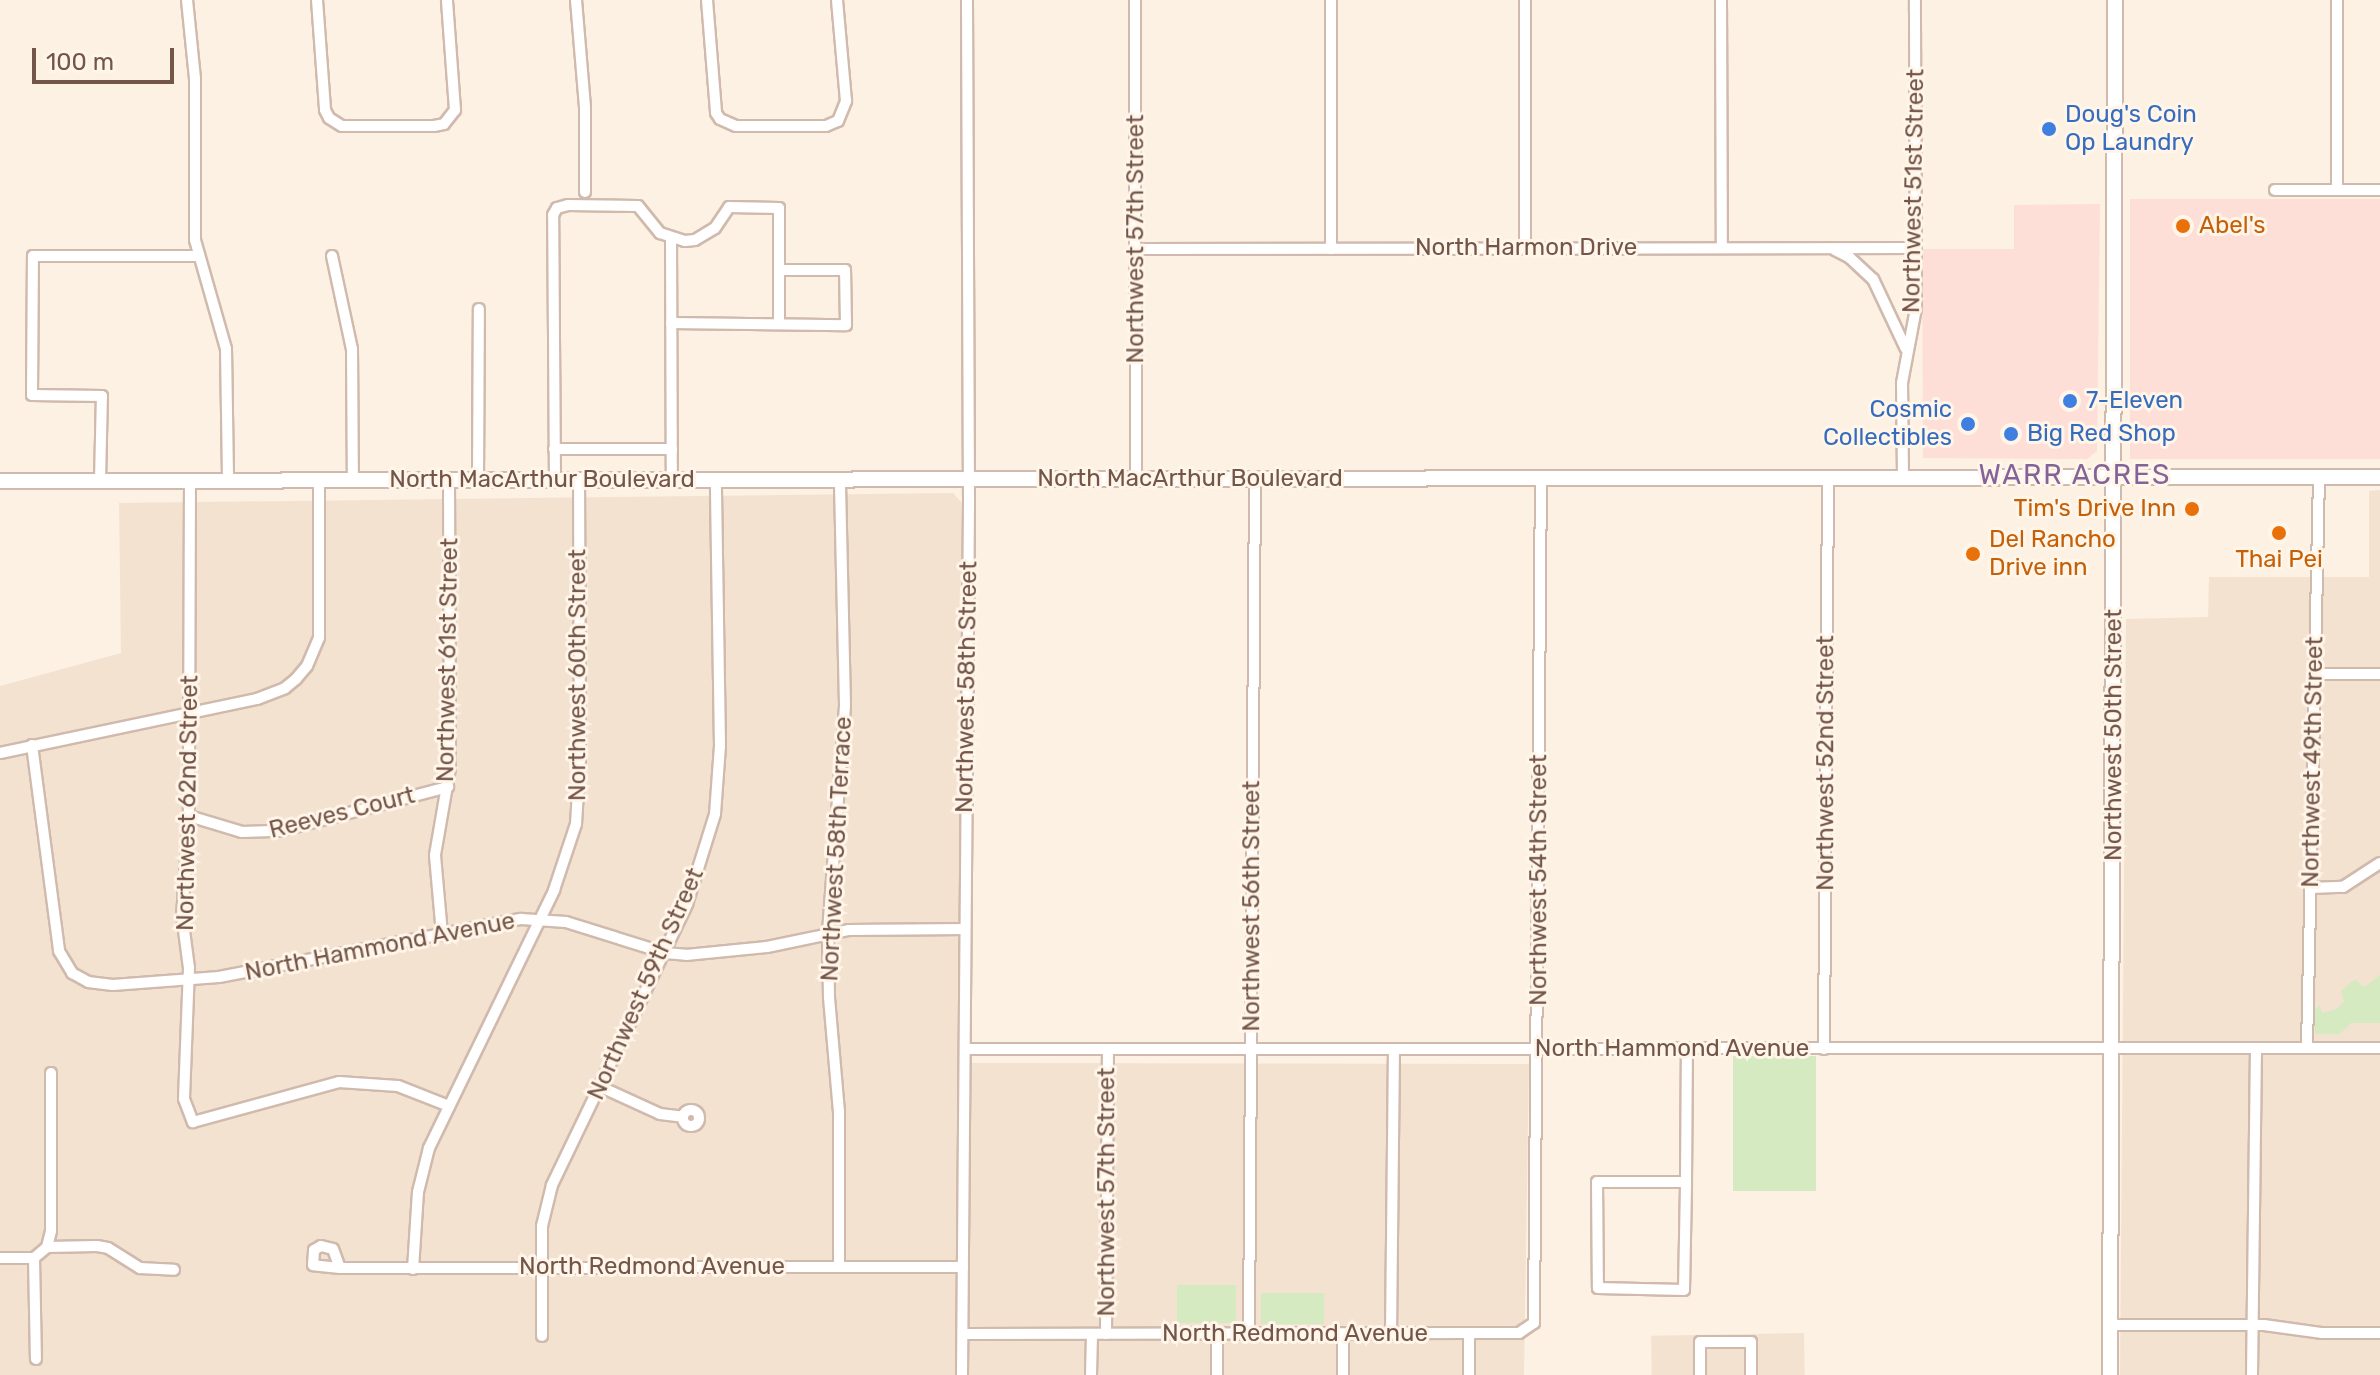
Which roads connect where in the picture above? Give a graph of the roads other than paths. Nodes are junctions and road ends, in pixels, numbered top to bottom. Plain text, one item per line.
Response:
1 (187, 0) edge
2 (317, 0) edge
3 (447, 0) edge
4 (576, 0) edge
5 (707, 0) edge
6 (837, 0) edge
7 (967, 0) edge
8 (1135, 0) edge
9 (1331, 0) edge
10 (1525, 0) edge
11 (1721, 0) edge
12 (1915, 0) edge
13 (2115, 0) edge
14 (2337, 0) edge
15 (2275, 190) dead end
16 (2337, 190) junction
17 (2380, 190) edge
18 (585, 192) dead end
19 (671, 238) junction
20 (1525, 248) junction
21 (1722, 248) junction
22 (1828, 248) junction
23 (1916, 248) junction
24 (1136, 249) junction
25 (1331, 249) junction
26 (197, 256) junction
27 (332, 256) dead end
28 (779, 270) junction
29 (479, 309) dead end
30 (671, 323) junction
31 (779, 324) junction
32 (1906, 349) junction
33 (554, 449) junction
34 (672, 449) junction
35 (2116, 476) junction
36 (1828, 477) junction
37 (1903, 477) junction
38 (2319, 477) junction
39 (2380, 477) edge
40 (1541, 478) junction
41 (840, 479) junction
42 (1136, 479) junction
43 (1255, 479) junction
44 (228, 480) junction
45 (319, 480) junction
46 (353, 480) junction
47 (449, 480) junction
48 (478, 480) junction
49 (555, 480) junction
50 (579, 480) junction
51 (672, 480) junction
52 (716, 480) junction
53 (968, 480) junction
54 (0, 481) edge
55 (100, 481) junction
56 (190, 481) junction
57 (2315, 674) junction
58 (2380, 674) edge
59 (190, 714) junction
60 (32, 745) junction
61 (0, 753) edge
62 (448, 787) junction
63 (189, 816) junction
64 (2380, 863) edge
65 (2310, 888) junction
66 (541, 919) junction
67 (965, 929) junction
68 (828, 932) junction
69 (442, 934) junction
70 (665, 953) junction
71 (186, 980) junction
72 (2112, 1048) junction
73 (2256, 1048) junction
74 (2307, 1048) junction
75 (2380, 1048) edge
76 (965, 1049) junction
77 (1108, 1049) junction
78 (1251, 1049) junction
79 (1394, 1049) junction
80 (1538, 1049) junction
81 (1687, 1049) junction
82 (1824, 1049) junction
83 (51, 1073) dead end
84 (601, 1087) junction
85 (449, 1106) junction
86 (683, 1117) dead end
87 (1686, 1182) junction
88 (47, 1247) junction
89 (0, 1258) edge
90 (34, 1258) junction
91 (839, 1266) junction
92 (963, 1267) junction
93 (340, 1268) dead end
94 (541, 1268) junction
95 (413, 1269) junction
96 (174, 1270) dead end
97 (2111, 1325) junction
98 (2252, 1325) junction
99 (1530, 1328) joint
100 (2380, 1333) edge
101 (963, 1334) junction
102 (1092, 1334) junction
103 (1106, 1334) junction
104 (1217, 1334) junction
105 (1249, 1334) junction
106 (1343, 1334) junction
107 (1391, 1334) junction
108 (1469, 1334) junction
109 (542, 1336) dead end
110 (36, 1359) dead end
111 (962, 1375) edge
112 (1091, 1375) edge
113 (1217, 1375) edge
114 (1343, 1375) edge
115 (1469, 1375) edge
116 (1700, 1375) edge
117 (1751, 1375) edge
118 (2110, 1375) edge
119 (2252, 1375) edge

1 - 26 street
2 - 3 street
4 - 18 street
5 - 6 street
7 - 53 street, Northwest 58th Street
8 - 24 street, Northwest 57th Street
9 - 25 street
10 - 20 street
11 - 21 street
12 - 23 street, Northwest 51st Street
13 - 35 main road, Northwest 50th Street
14 - 16 street
15 - 16 street
16 - 17 street
19 - 28 street
19 - 30 street
19 - 33 street
20 - 21 street, North Harmon Drive
20 - 25 street, North Harmon Drive
21 - 22 street, North Harmon Drive
22 - 23 street, North Harmon Drive
22 - 32 street
23 - 32 street, Northwest 51st Street
24 - 25 street, North Harmon Drive
24 - 42 street, Northwest 57th Street
26 - 44 street
26 - 55 street
27 - 46 street
28 - 31 street
28 - 31 street
29 - 48 street
30 - 31 street
30 - 34 street
32 - 37 street, Northwest 51st Street
33 - 34 street
33 - 49 street
34 - 51 street
35 - 37 main road, North MacArthur Boulevard
35 - 38 main road, North MacArthur Boulevard
35 - 72 main road, Northwest 50th Street
36 - 37 main road, North MacArthur Boulevard
36 - 40 main road, North MacArthur Boulevard
36 - 82 street, Northwest 52nd Street
38 - 39 main road, North MacArthur Boulevard
38 - 57 street, Northwest 49th Street
40 - 43 main road, North MacArthur Boulevard
40 - 80 street, Northwest 54th Street
41 - 52 main road, North MacArthur Boulevard
41 - 53 main road, North MacArthur Boulevard
41 - 68 street, Northwest 58th Terrace
42 - 43 main road, North MacArthur Boulevard
42 - 53 main road, North MacArthur Boulevard
43 - 78 street, Northwest 56th Street
44 - 45 main road, North MacArthur Boulevard
44 - 56 main road, North MacArthur Boulevard
45 - 46 main road, North MacArthur Boulevard
45 - 59 street
46 - 47 main road, North MacArthur Boulevard
47 - 48 main road, North MacArthur Boulevard
47 - 62 street, Northwest 61st Street
48 - 49 main road, North MacArthur Boulevard
49 - 50 main road, North MacArthur Boulevard
50 - 51 main road, North MacArthur Boulevard
50 - 66 street, Northwest 60th Street
51 - 52 main road, North MacArthur Boulevard
52 - 70 street, Northwest 59th Street
53 - 67 street, Northwest 58th Street
54 - 55 main road, North MacArthur Boulevard
55 - 56 main road, North MacArthur Boulevard
56 - 59 street, Northwest 62nd Street
57 - 58 street
57 - 65 street, Northwest 49th Street
59 - 60 street
59 - 63 street, Northwest 62nd Street
60 - 61 street
60 - 71 street, North Hammond Avenue
62 - 63 street, Reeves Court
62 - 69 street, Northwest 61st Street
63 - 71 street, Northwest 62nd Street
64 - 65 street
65 - 74 street, Northwest 49th Street
66 - 69 street, North Hammond Avenue
66 - 70 street, North Hammond Avenue
66 - 85 street, Northwest 60th Street
67 - 68 street, North Hammond Avenue
67 - 76 street, Northwest 58th Street
68 - 70 street, North Hammond Avenue
68 - 91 street, Northwest 58th Terrace
69 - 71 street, North Hammond Avenue
70 - 84 street, Northwest 59th Street
71 - 85 street, Northwest 62nd Street
72 - 73 street, North Hammond Avenue
72 - 82 street, North Hammond Avenue
72 - 97 main road, Northwest 50th Street
73 - 74 street, North Hammond Avenue
73 - 98 street
74 - 75 street, North Hammond Avenue
76 - 77 street, North Hammond Avenue
76 - 92 street, Northwest 58th Street
77 - 78 street, North Hammond Avenue
77 - 103 street, Northwest 57th Street
78 - 79 street, North Hammond Avenue
78 - 105 street, Northwest 56th Street
79 - 80 street, North Hammond Avenue
79 - 107 street
80 - 81 street, North Hammond Avenue
80 - 99 street, Northwest 54th Street
81 - 82 street, North Hammond Avenue
81 - 87 street
83 - 88 street
84 - 86 street
84 - 94 street, Northwest 59th Street
85 - 95 street, Northwest 60th Street
87 - 87 street
88 - 90 street
88 - 96 street
89 - 90 street
90 - 110 street
91 - 92 street, North Redmond Avenue
91 - 94 street, North Redmond Avenue
92 - 101 street, Northwest 58th Street
93 - 95 street, North Redmond Avenue
94 - 95 street, North Redmond Avenue
94 - 109 street, Northwest 59th Street
97 - 98 street
97 - 118 main road, Northwest 50th Street
98 - 100 street
98 - 119 street
99 - 108 street, North Redmond Avenue
101 - 102 street, North Redmond Avenue
101 - 111 street, Northwest 58th Street
102 - 103 street, North Redmond Avenue
102 - 112 street, Northwest 57th Street
103 - 104 street, North Redmond Avenue
104 - 105 street, North Redmond Avenue
104 - 113 street
105 - 106 street, North Redmond Avenue
106 - 107 street, North Redmond Avenue
106 - 114 street
107 - 108 street, North Redmond Avenue
108 - 115 street
116 - 117 street

